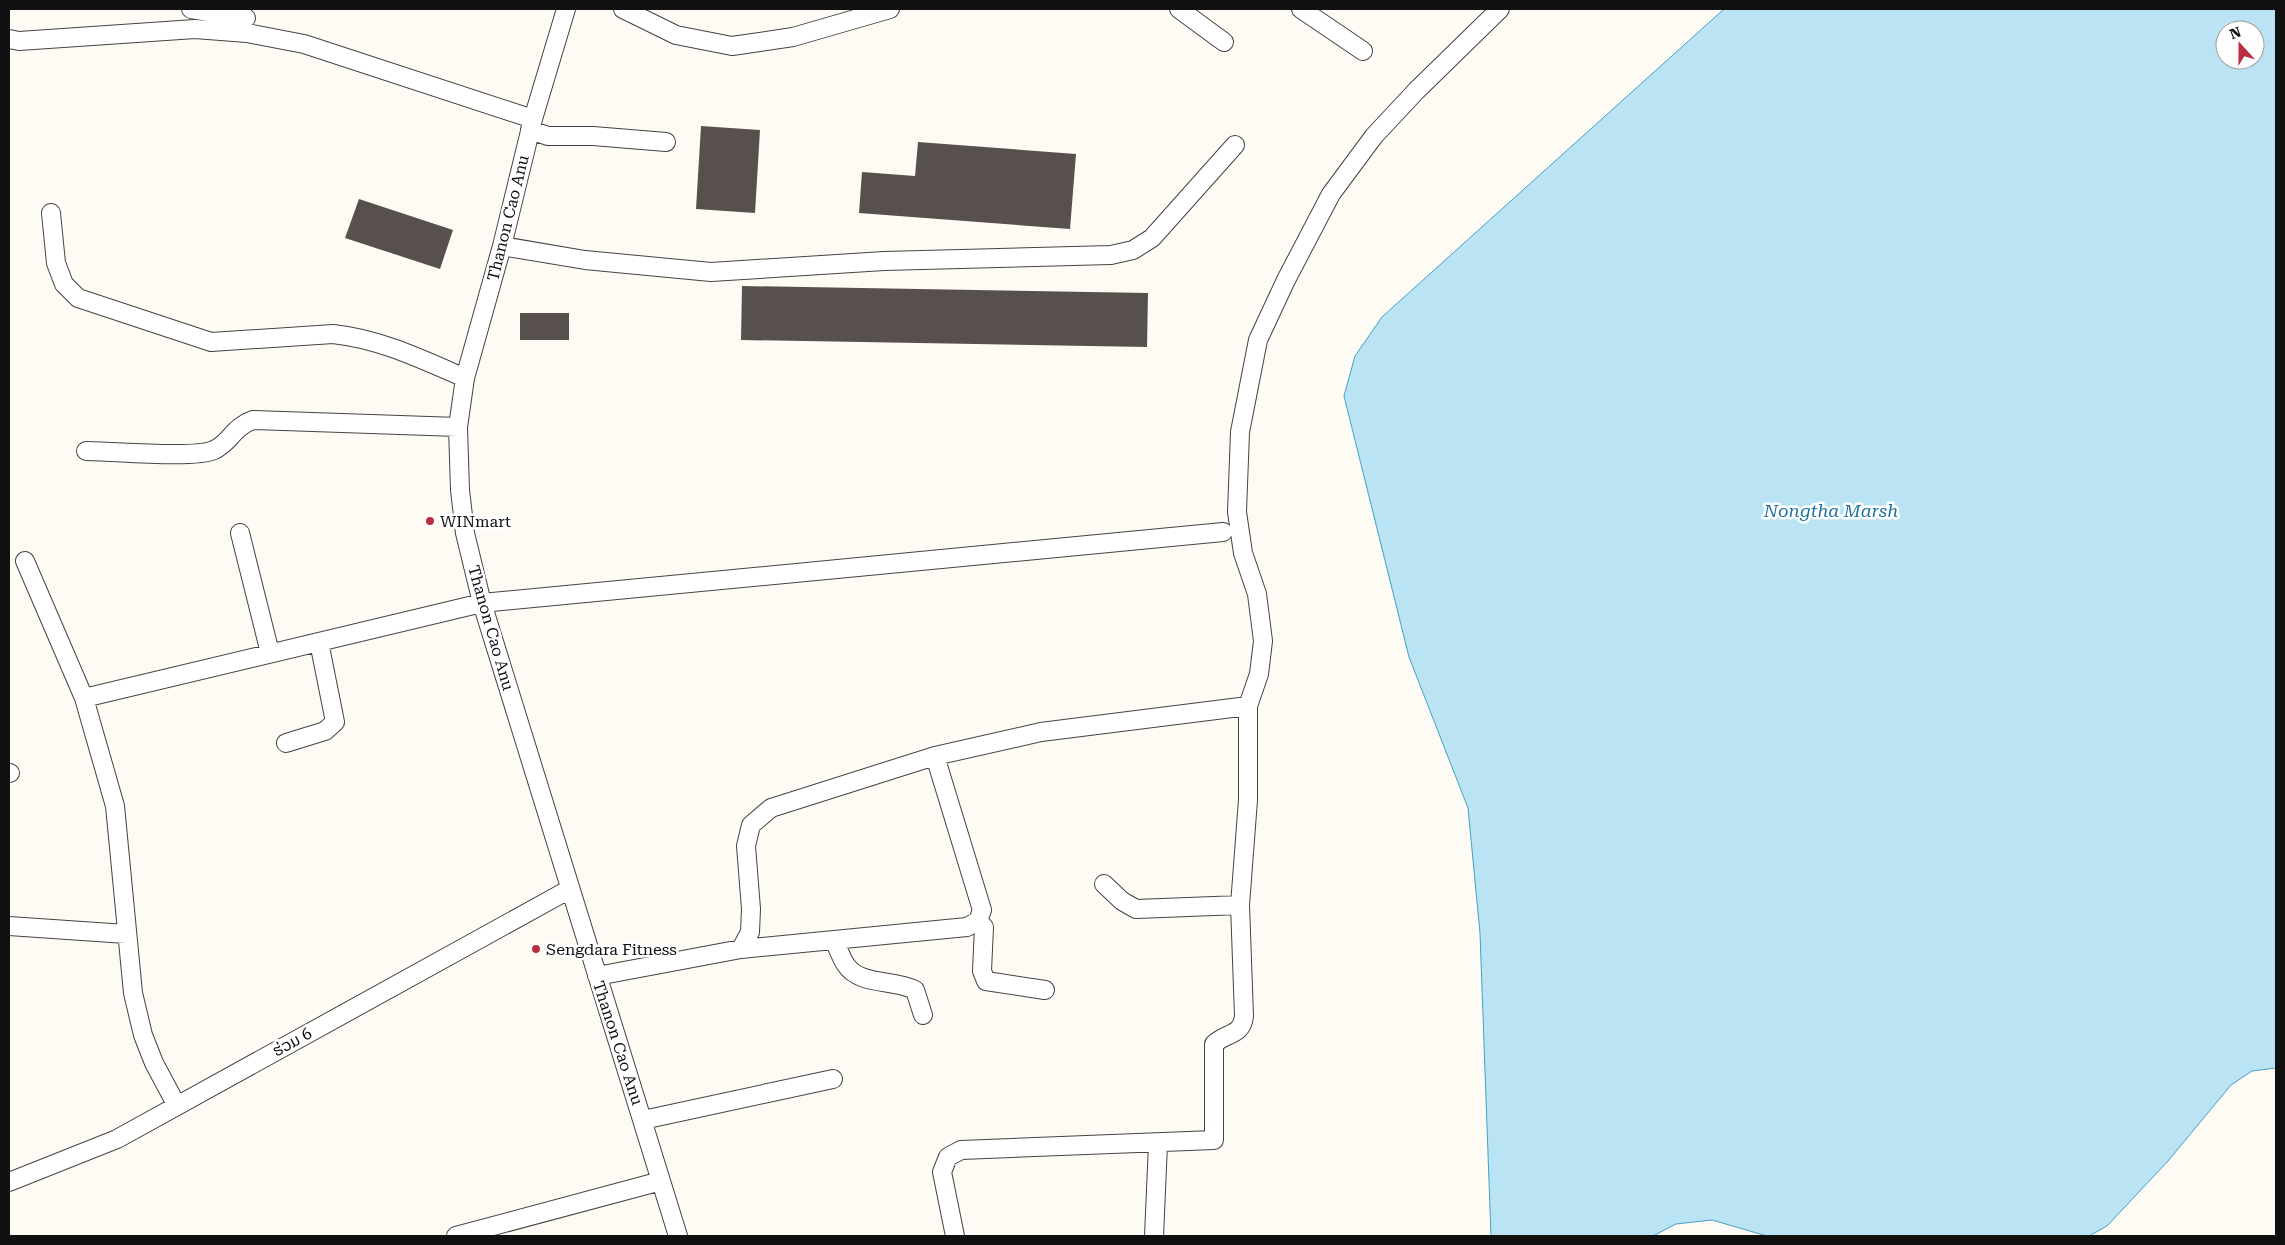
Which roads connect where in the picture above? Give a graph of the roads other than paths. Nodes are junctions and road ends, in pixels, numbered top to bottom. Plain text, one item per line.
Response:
1 (191, 9) edge
2 (566, 9) edge
3 (623, 9) edge
4 (890, 9) edge
5 (1179, 9) edge
6 (1301, 9) edge
7 (1500, 9) edge
8 (246, 20) edge
9 (9, 38) edge
10 (1224, 42) dead end
11 (1362, 51) dead end
12 (531, 124) junction
13 (666, 142) dead end
14 (1235, 145) dead end
15 (51, 213) dead end
16 (502, 246) junction
17 (465, 378) junction
18 (458, 427) junction
19 (86, 451) dead end
20 (1223, 532) dead end
21 (240, 533) dead end
22 (25, 561) dead end
23 (482, 603) junction
24 (319, 642) junction
25 (270, 653) junction
26 (84, 698) junction
27 (1248, 706) junction
28 (286, 743) dead end
29 (935, 756) junction
30 (1104, 884) dead end
31 (570, 889) junction
32 (1240, 905) junction
33 (978, 921) junction
34 (9, 926) edge
35 (126, 934) junction
36 (834, 940) junction
37 (741, 949) junction
38 (597, 976) junction
39 (1045, 990) dead end
40 (924, 1015) dead end
41 (833, 1079) dead end
42 (177, 1106) junction
43 (643, 1120) junction
44 (1158, 1144) junction
45 (661, 1181) junction
46 (9, 1182) edge
47 (456, 1236) edge
48 (678, 1236) edge
49 (955, 1236) edge
50 (1154, 1236) edge

1 - 8 street
2 - 12 street, Thanon Cao Anu
3 - 4 street
5 - 10 street
6 - 11 street
7 - 27 street
8 - 9 street
8 - 12 street
12 - 13 street
12 - 16 street, Thanon Cao Anu
14 - 16 street
15 - 17 street
16 - 17 street, Thanon Cao Anu
17 - 18 street, Thanon Cao Anu
18 - 19 street
18 - 23 street, Thanon Cao Anu
20 - 23 street
21 - 25 street
22 - 26 street
23 - 24 street
23 - 31 street, Thanon Cao Anu
24 - 25 street
24 - 28 street
25 - 26 street
26 - 35 street
27 - 29 street
27 - 32 street
29 - 33 street
29 - 37 street
30 - 32 street
31 - 38 street, Thanon Cao Anu
31 - 42 street, ຮ່ວມ 6
32 - 44 street
33 - 36 street
33 - 39 street
34 - 35 street
35 - 42 street
36 - 37 street
36 - 40 street
37 - 38 street
38 - 43 street, Thanon Cao Anu
41 - 43 street
42 - 46 street, ຮ່ວມ 6
43 - 45 street, Thanon Cao Anu
44 - 49 street
44 - 50 street
45 - 47 street
45 - 48 street, Thanon Cao Anu

